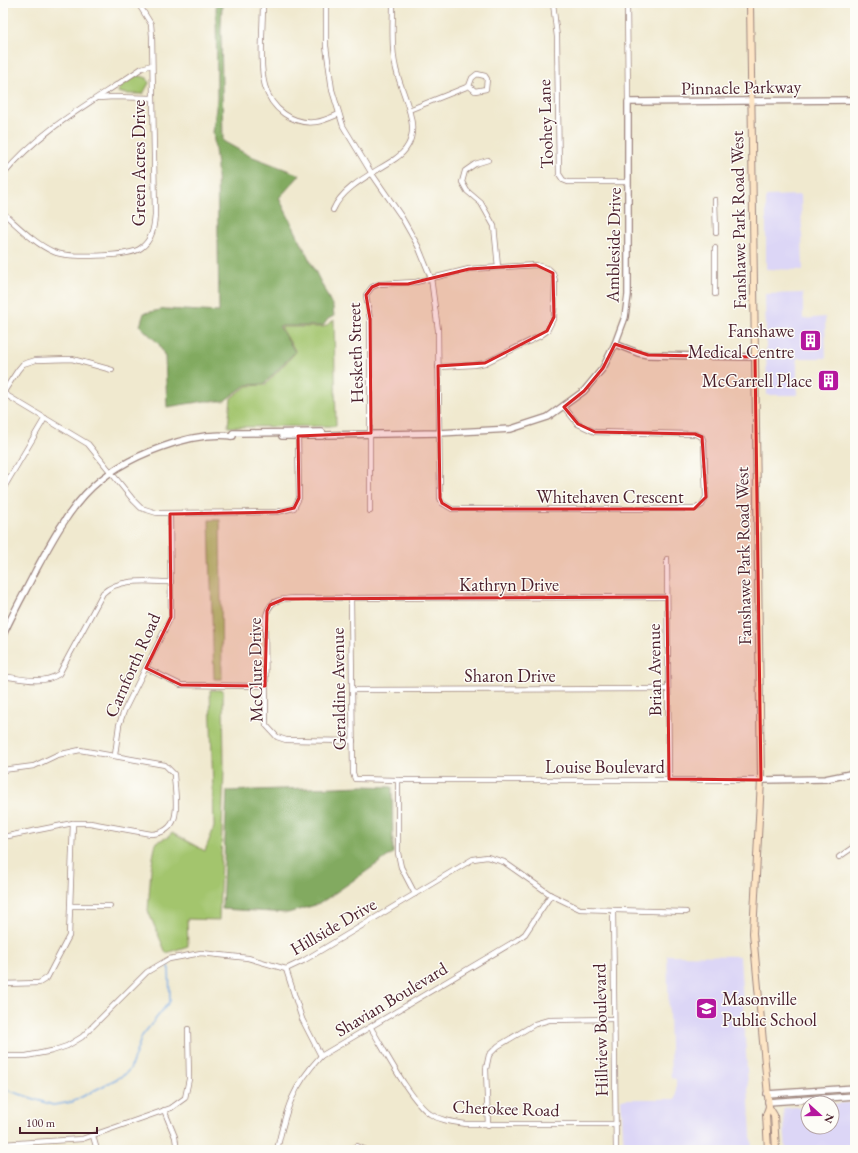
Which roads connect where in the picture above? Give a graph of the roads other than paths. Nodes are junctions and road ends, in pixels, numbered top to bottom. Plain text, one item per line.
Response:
1 (138, 3) edge
2 (263, 3) edge
3 (326, 3) edge
4 (393, 3) edge
5 (474, 3) edge
6 (553, 3) edge
7 (626, 3) edge
8 (750, 3) edge
9 (466, 5) dead end
10 (152, 65) junction
11 (469, 86) dead end
12 (98, 98) junction
13 (152, 98) junction
14 (855, 100) edge
15 (752, 101) junction
16 (628, 102) junction
17 (409, 110) junction
18 (339, 114) junction
19 (488, 160) dead end
20 (372, 174) junction
21 (3, 175) edge
22 (627, 182) junction
23 (715, 200) dead end
24 (333, 210) dead end
25 (3, 213) edge
26 (716, 233) dead end
27 (715, 248) dead end
28 (498, 267) junction
29 (431, 278) junction
30 (714, 294) dead end
31 (615, 344) junction
32 (755, 357) junction
33 (438, 367) junction
34 (112, 370) dead end
35 (3, 393) edge
36 (564, 406) junction
37 (44, 418) junction
38 (298, 434) junction
39 (370, 434) junction
40 (439, 434) junction
41 (110, 473) junction
42 (3, 489) edge
43 (370, 511) dead end
44 (170, 514) junction
45 (667, 559) dead end
46 (171, 582) junction
47 (667, 597) junction
48 (351, 599) junction
49 (3, 635) edge
50 (146, 668) junction
51 (3, 676) edge
52 (265, 686) junction
53 (668, 689) junction
54 (352, 690) junction
55 (353, 741) junction
56 (115, 755) junction
57 (3, 770) edge
58 (855, 773) edge
59 (355, 779) joint
60 (398, 780) junction
61 (669, 780) junction
62 (761, 780) junction
63 (73, 823) junction
64 (3, 837) edge
65 (855, 846) edge
66 (839, 856) dead end
67 (415, 894) junction
68 (551, 895) junction
69 (70, 906) junction
70 (110, 906) dead end
71 (613, 910) junction
72 (686, 912) dead end
73 (286, 969) junction
74 (3, 984) edge
75 (614, 1019) junction
76 (371, 1028) junction
77 (188, 1029) dead end
78 (3, 1056) edge
79 (322, 1056) junction
80 (855, 1088) edge
81 (767, 1094) junction
82 (855, 1096) edge
83 (768, 1105) junction
84 (164, 1110) junction
85 (615, 1124) junction
86 (488, 1125) junction
87 (93, 1136) junction
88 (3, 1144) edge
89 (97, 1150) edge
90 (177, 1150) edge
91 (277, 1150) edge
92 (350, 1150) edge
93 (366, 1150) edge
94 (616, 1150) edge
95 (768, 1150) edge
96 (776, 1150) edge

1 - 10 street, Green Acres Drive
2 - 18 street
3 - 18 street
4 - 17 street
5 - 9 street
6 - 22 street, Toohey Lane
7 - 16 street, Ambleside Drive
8 - 15 main road, Fanshawe Park Road West
10 - 12 street
10 - 13 street, Green Acres Drive
11 - 17 street
12 - 13 street
12 - 21 street
13 - 25 street, Green Acres Drive
14 - 15 street, Pinnacle Parkway
15 - 16 street, Pinnacle Parkway
15 - 32 main road, Fanshawe Park Road West
16 - 22 street, Ambleside Drive
17 - 20 street
18 - 20 street
19 - 28 street
20 - 24 street
20 - 29 street
22 - 31 street, Ambleside Drive
23 - 26 street
27 - 30 street
28 - 29 street
28 - 33 street
29 - 33 street
29 - 39 street, Hesketh Street
31 - 32 street
31 - 36 street, Ambleside Drive
32 - 62 main road, Fanshawe Park Road West
33 - 40 street
34 - 35 street
35 - 37 street
36 - 40 street, Ambleside Drive
36 - 40 street, Whitehaven Crescent
37 - 41 street
37 - 42 street
38 - 39 street, Ambleside Drive
38 - 41 street, Ambleside Drive
38 - 44 street
39 - 40 street, Ambleside Drive
39 - 43 street
41 - 44 street
41 - 49 street, Ambleside Drive
44 - 46 street, Carnforth Road
45 - 47 street, Brian Avenue
46 - 50 street, Carnforth Road
46 - 51 street
47 - 48 street, Kathryn Drive
47 - 53 street, Brian Avenue
48 - 52 street, McClure Drive
48 - 54 street, Geraldine Avenue
50 - 52 street
50 - 56 street, Carnforth Road
52 - 55 street, McClure Drive
53 - 54 street, Sharon Drive
53 - 61 street, Brian Avenue
54 - 55 street, Geraldine Avenue
55 - 59 street, Geraldine Avenue
56 - 57 street
56 - 63 street
58 - 62 street, Louise Boulevard
59 - 60 street, Louise Boulevard
60 - 61 street, Louise Boulevard
60 - 67 street
61 - 62 street, Louise Boulevard
62 - 81 main road, Fanshawe Park Road West
63 - 64 street
63 - 69 street
65 - 66 street
67 - 68 street, Hillside Drive
67 - 73 street, Hillside Drive
68 - 71 street, Hillside Drive
68 - 76 street, Shavian Boulevard
69 - 70 street
69 - 74 street
71 - 72 street, Hillside Drive
71 - 75 street, Hillview Boulevard
73 - 78 street, Hillside Drive
73 - 79 street
75 - 85 street, Hillview Boulevard
75 - 86 street
76 - 79 street, Shavian Boulevard
76 - 86 street, Cherokee Road
77 - 84 street
79 - 91 street, Shavian Boulevard
80 - 81 street
81 - 83 main road, Fanshawe Park Road West
82 - 83 street
83 - 95 main road, Fanshawe Park Road West
83 - 96 main road, Fanshawe Park Road West
84 - 87 street
84 - 90 street
85 - 86 street, Cherokee Road
85 - 94 street, Hillview Boulevard
87 - 88 street
87 - 89 street
92 - 93 street

